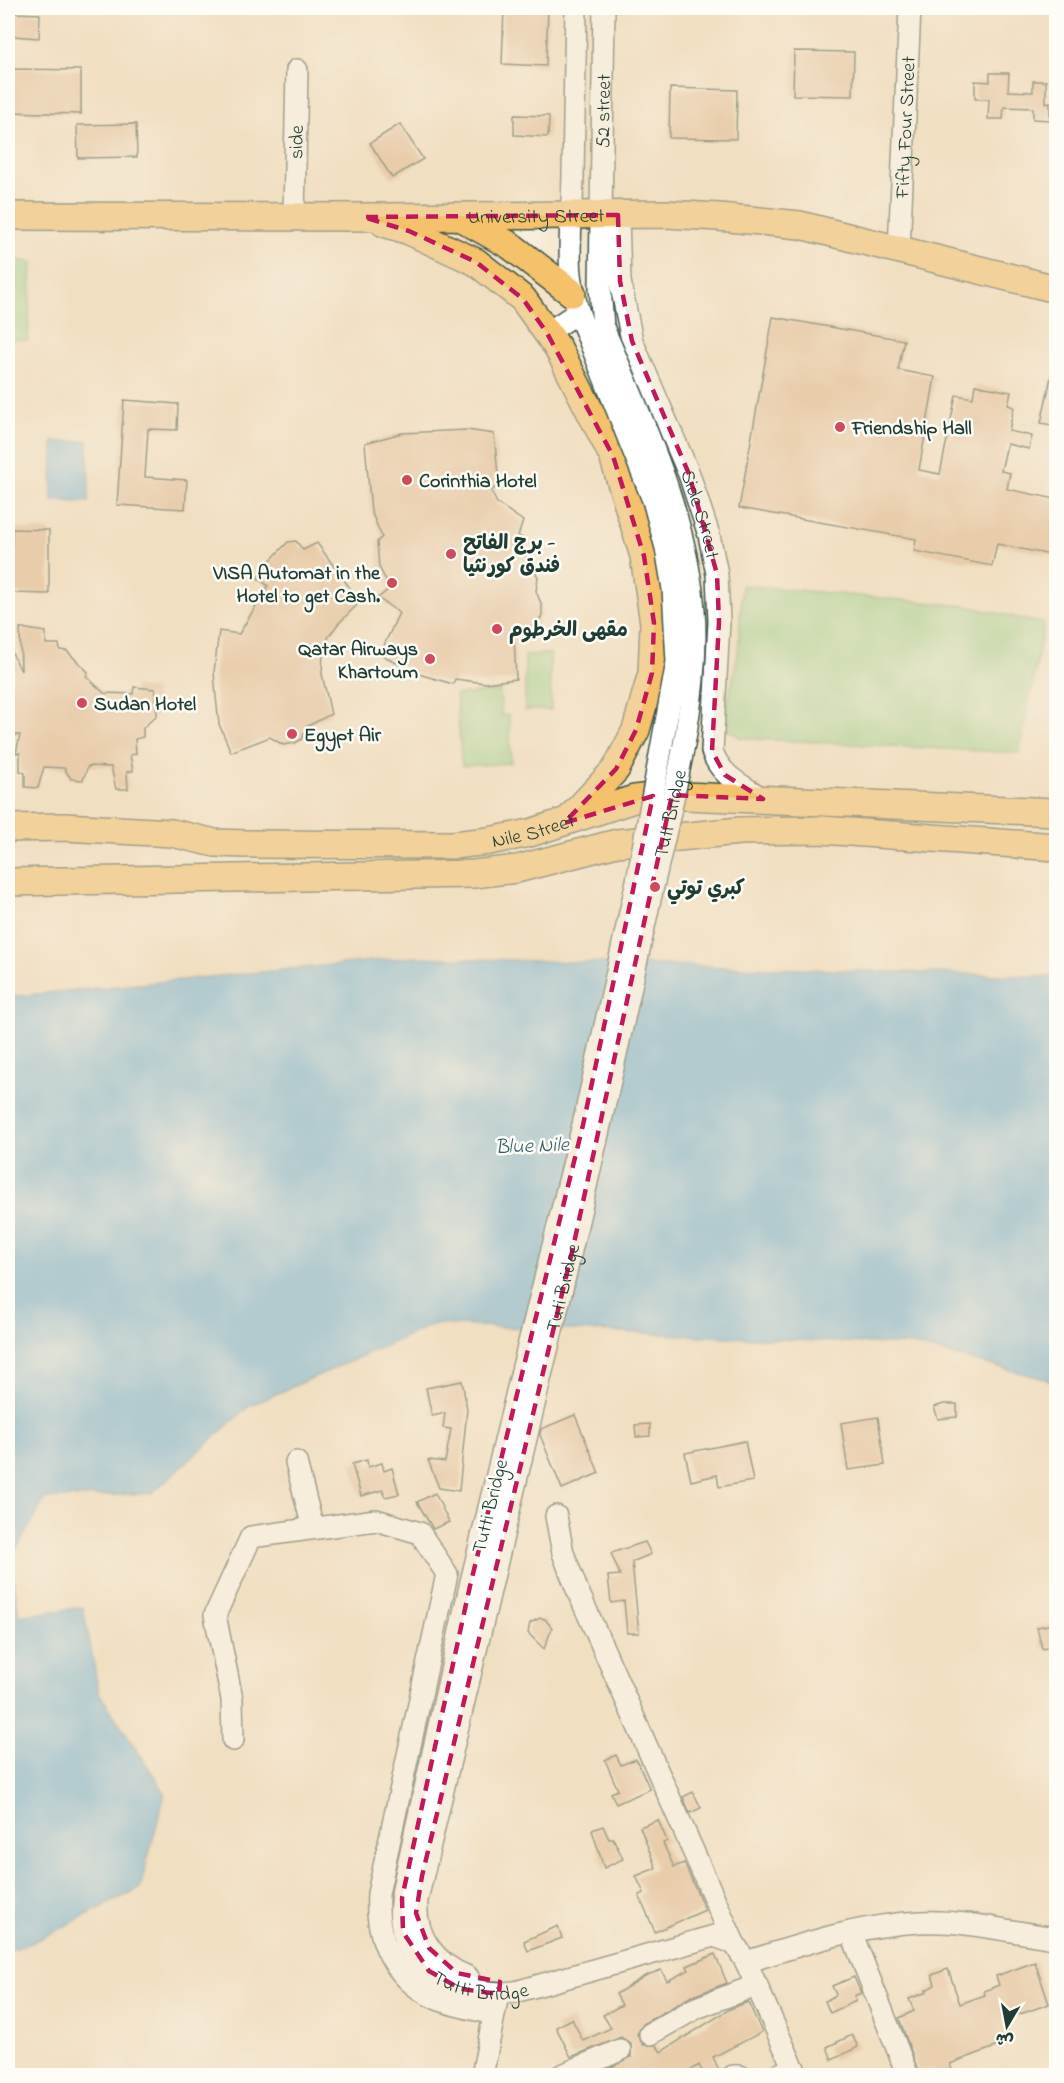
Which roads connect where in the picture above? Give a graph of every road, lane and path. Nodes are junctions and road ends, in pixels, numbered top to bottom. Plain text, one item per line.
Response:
1 (576, 8) edge
2 (604, 8) edge
3 (910, 8) edge
4 (297, 70) dead end
5 (573, 214) junction
6 (457, 215) junction
7 (610, 215) junction
8 (8, 216) edge
9 (294, 216) junction
10 (363, 217) junction
11 (899, 249) junction
12 (1056, 289) edge
13 (575, 303) junction
14 (596, 332) junction
15 (547, 333) junction
16 (763, 800) junction
17 (1056, 812) edge
18 (564, 823) junction
19 (8, 828) edge
20 (1056, 847) edge
21 (8, 882) edge
22 (296, 1462) dead end
23 (556, 1516) dead end
24 (313, 1528) junction
25 (233, 1740) dead end
26 (414, 1875) joint
27 (850, 1932) junction
28 (1056, 1938) edge
29 (734, 1943) junction
30 (746, 1962) junction
31 (757, 1985) junction
32 (498, 1996) junction
33 (650, 2034) dead end
34 (620, 2050) dead end
35 (789, 2073) edge
36 (482, 2076) edge
37 (560, 2076) edge
38 (732, 2076) edge
39 (740, 2076) edge
40 (908, 2076) edge

1 - 5 street, 52 street
2 - 7 street, 52 street
3 - 11 street, Fifty Four Street
4 - 9 street, side
5 - 6 main road, University Street
5 - 7 main road, University Street
5 - 13 street, 52 street
6 - 10 main road, University Street
6 - 13 main road
7 - 11 main road, University Street
7 - 14 street
7 - 16 street, Side Street
8 - 9 main road, University Street
9 - 10 main road, University Street
10 - 15 main road
11 - 12 main road, University Street
13 - 14 street, 52 street
13 - 15 street
14 - 26 street, Tuti Bridge, bridge
15 - 18 main road
16 - 17 main road, Nile Street
16 - 18 main road, Nile Street
18 - 19 main road, Nile Street
20 - 21 main road, Nile Street
22 - 24 street
23 - 29 street
24 - 25 street
24 - 32 street
26 - 32 street, Tutti Bridge
27 - 28 street
27 - 30 street
27 - 40 street
29 - 30 street
29 - 32 street, Tutti Bridge
30 - 31 street
31 - 33 street
31 - 35 street
32 - 36 street
34 - 37 street
38 - 39 street

